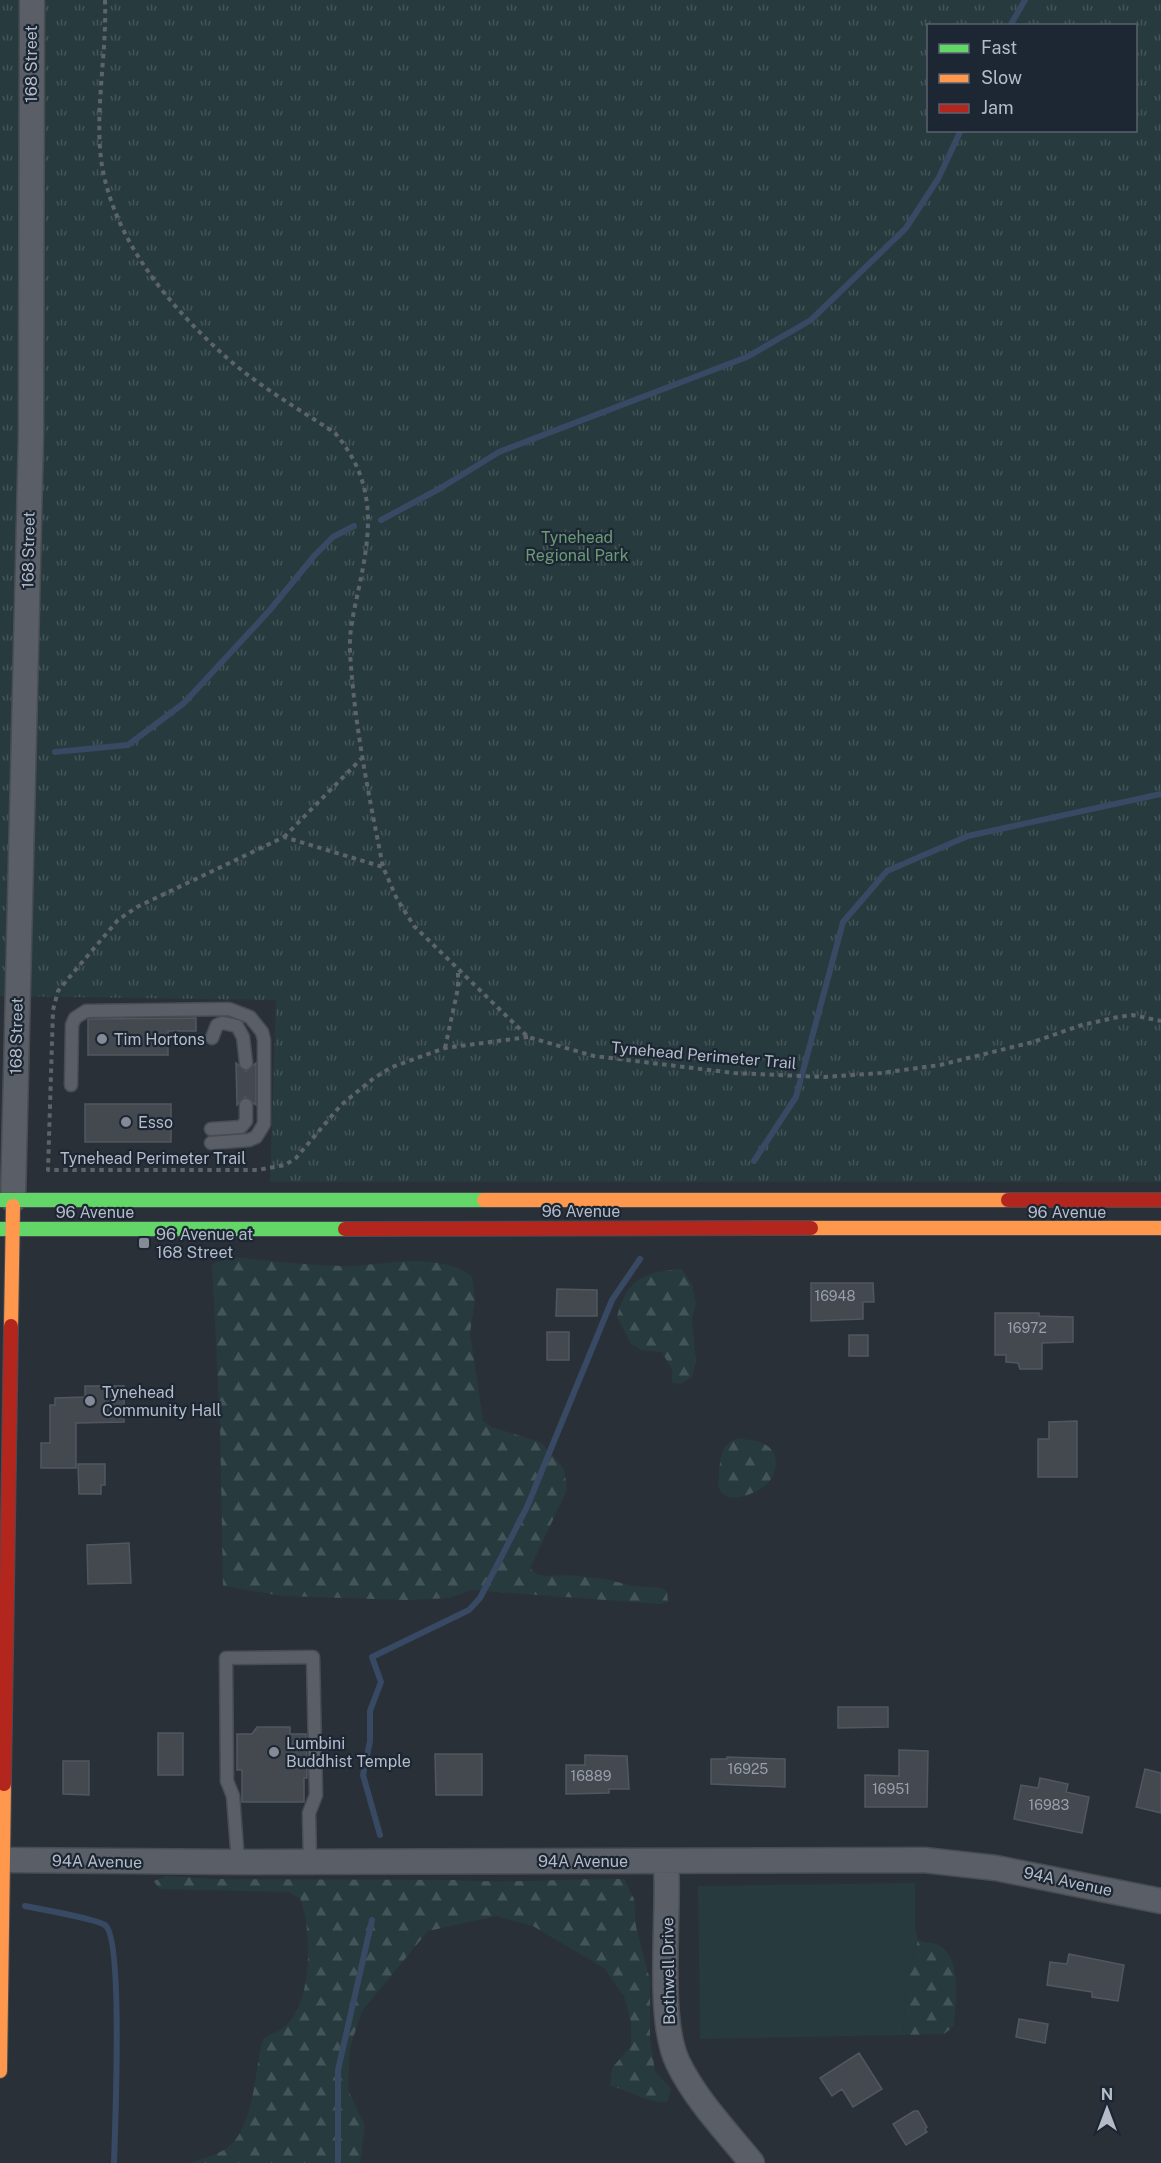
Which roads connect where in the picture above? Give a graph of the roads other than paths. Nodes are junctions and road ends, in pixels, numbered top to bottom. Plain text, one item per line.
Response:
1 (32, 0) edge
2 (212, 1038) dead end
3 (246, 1063) dead end
4 (71, 1085) dead end
5 (246, 1105) dead end
6 (211, 1129) dead end
7 (211, 1143) dead end
8 (6, 1200) edge
9 (1161, 1200) edge
10 (1161, 1228) edge
11 (6, 1229) edge
12 (2, 1860) junction
13 (310, 1861) junction
14 (666, 1861) junction
15 (238, 1862) junction
16 (1161, 1901) edge
17 (0, 2071) edge
18 (752, 2163) edge

1 - 8 street, 168 Street
2 - 3 lane
4 - 7 lane
5 - 6 lane
8 - 9 main road, 96 Avenue
8 - 11 main road, 168 Street
10 - 11 main road, 96 Avenue
11 - 12 main road, 168 Street
12 - 15 street, 94A Avenue
12 - 17 main road, 168 Street
13 - 14 street, 94A Avenue
13 - 15 street, 94A Avenue
13 - 15 lane
14 - 16 street, 94A Avenue
14 - 18 street, Bothwell Drive

